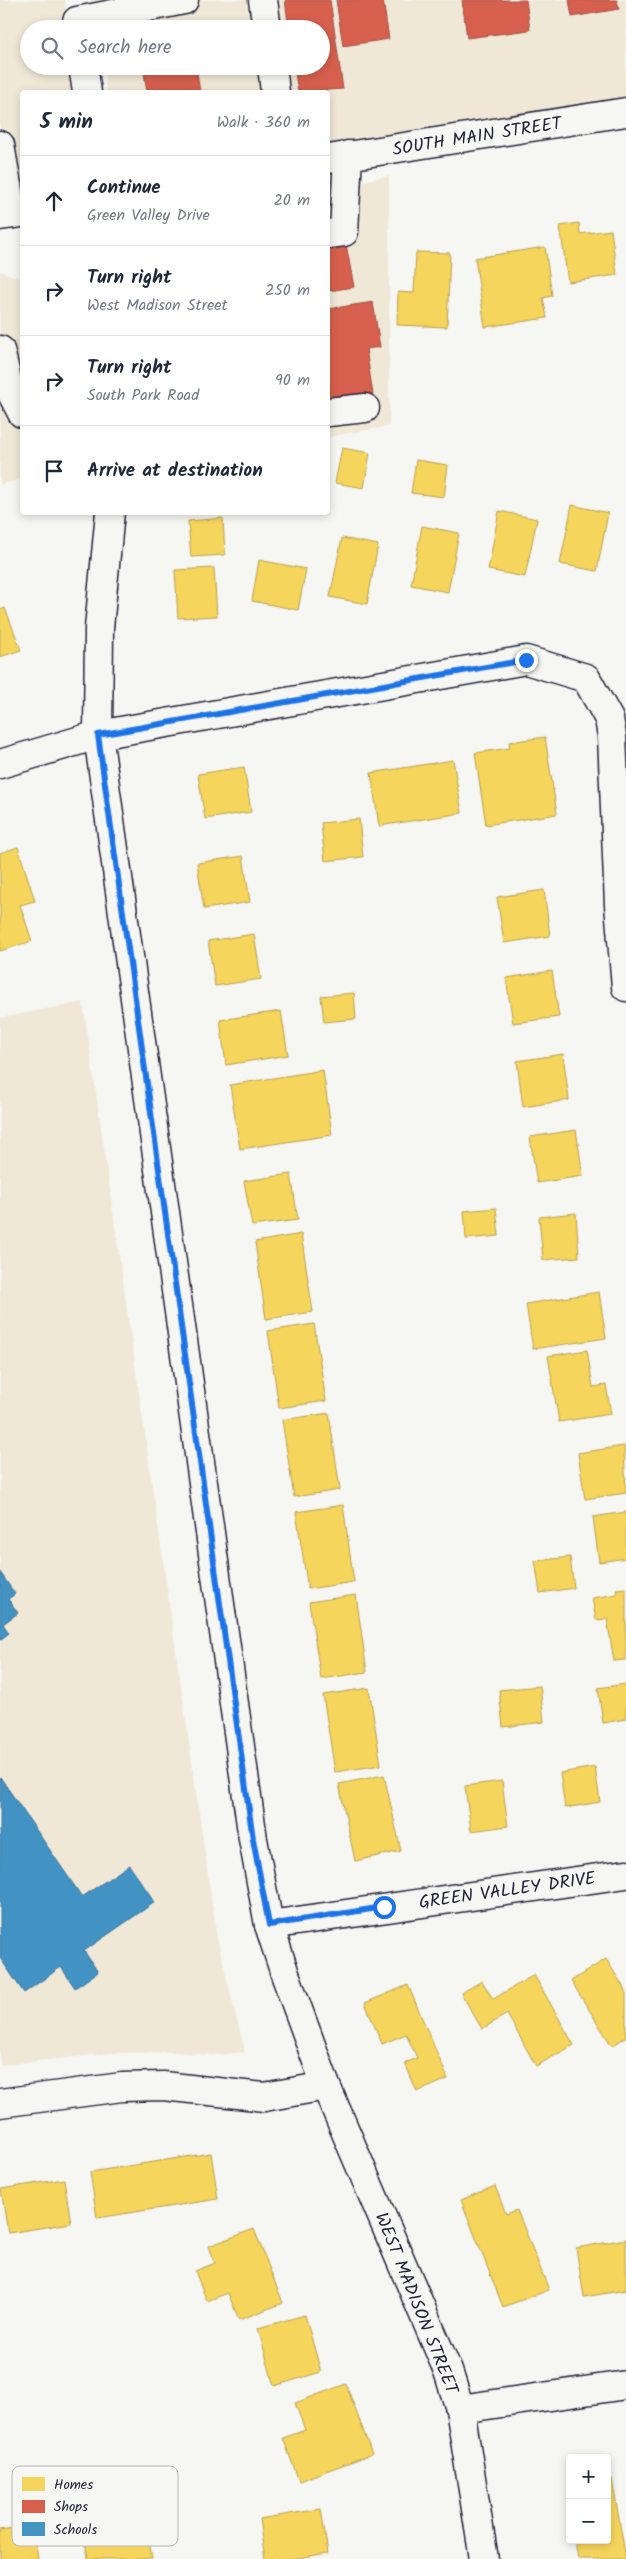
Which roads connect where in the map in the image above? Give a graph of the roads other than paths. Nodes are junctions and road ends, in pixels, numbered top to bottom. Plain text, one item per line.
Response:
1 (184, 0) edge
2 (263, 0) edge
3 (76, 17) edge
4 (265, 20) edge
5 (85, 75) edge
6 (273, 75) edge
7 (87, 90) edge
8 (275, 90) edge
9 (626, 112) edge
10 (0, 145) edge
11 (338, 157) edge
12 (12, 214) edge
13 (330, 234) edge
14 (0, 350) edge
15 (365, 408) dead end
16 (20, 410) edge
17 (330, 412) edge
18 (110, 515) edge
19 (98, 735) junction
20 (0, 764) edge
21 (626, 987) edge
22 (626, 1874) edge
23 (269, 1925) junction
24 (326, 2086) junction
25 (0, 2103) edge
26 (626, 2385) edge
27 (460, 2409) junction
28 (484, 2559) edge

1 - 3 street
2 - 4 street
5 - 7 street
6 - 8 street
9 - 11 street, SOUTH MAIN STREET
10 - 12 street
11 - 13 street
14 - 16 street
15 - 17 street
18 - 19 street
19 - 20 street
19 - 21 street
19 - 23 street
22 - 23 street, GREEN VALLEY DRIVE
23 - 24 street, WEST MADISON STREET
24 - 25 street
24 - 27 street, WEST MADISON STREET
26 - 27 street
27 - 28 street, WEST MADISON STREET

